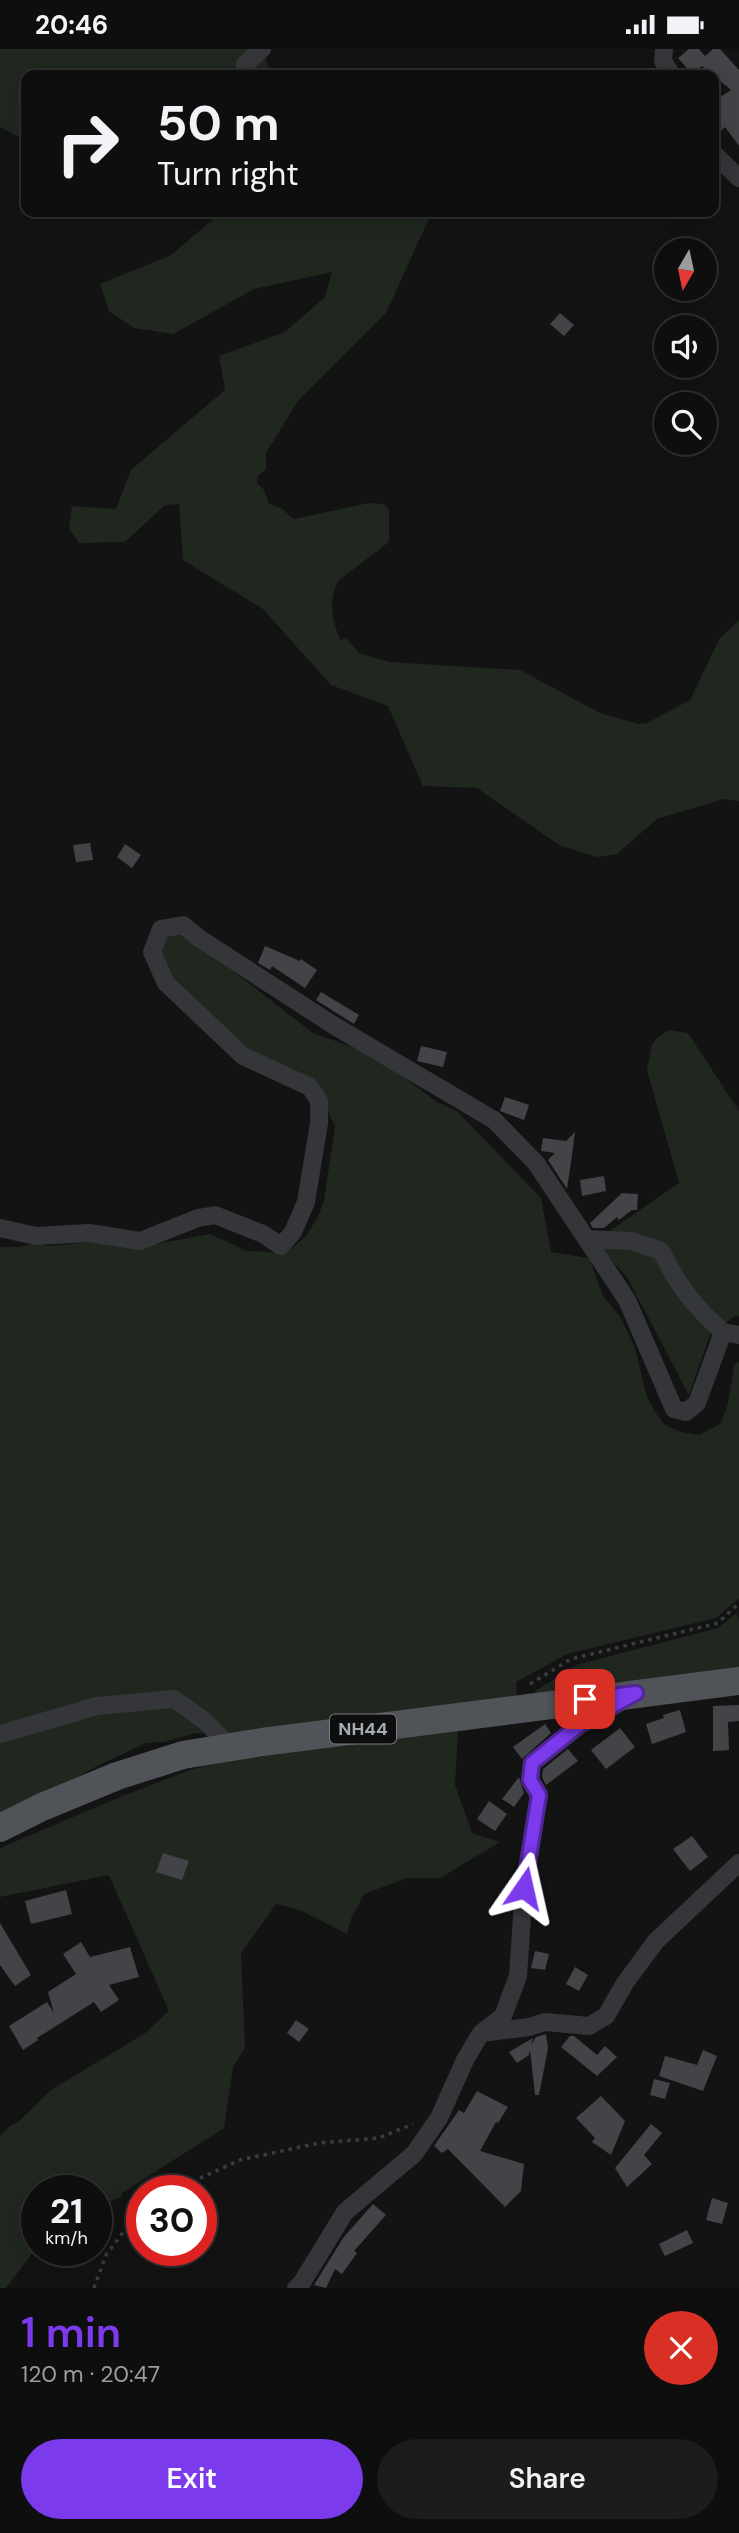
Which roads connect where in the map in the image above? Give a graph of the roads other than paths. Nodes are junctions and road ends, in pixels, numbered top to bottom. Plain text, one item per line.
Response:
1 (261, 49) edge
2 (664, 49) edge
3 (246, 70) edge
4 (669, 70) edge
5 (719, 159) edge
6 (739, 178) edge
7 (0, 1228) edge
8 (587, 1239) junction
9 (731, 1333) edge
10 (739, 1681) edge
11 (636, 1693) junction
12 (0, 1734) edge
13 (230, 1747) junction
14 (0, 1828) edge
15 (739, 1863) edge
16 (481, 2032) junction
17 (296, 2288) edge

1 - 3 street
2 - 4 street
5 - 6 street
7 - 8 street
8 - 9 street
8 - 9 street
10 - 11 main road, NH44
11 - 13 main road, NH44
11 - 16 street
12 - 13 street
13 - 14 main road, NH44
15 - 16 street
16 - 17 street

